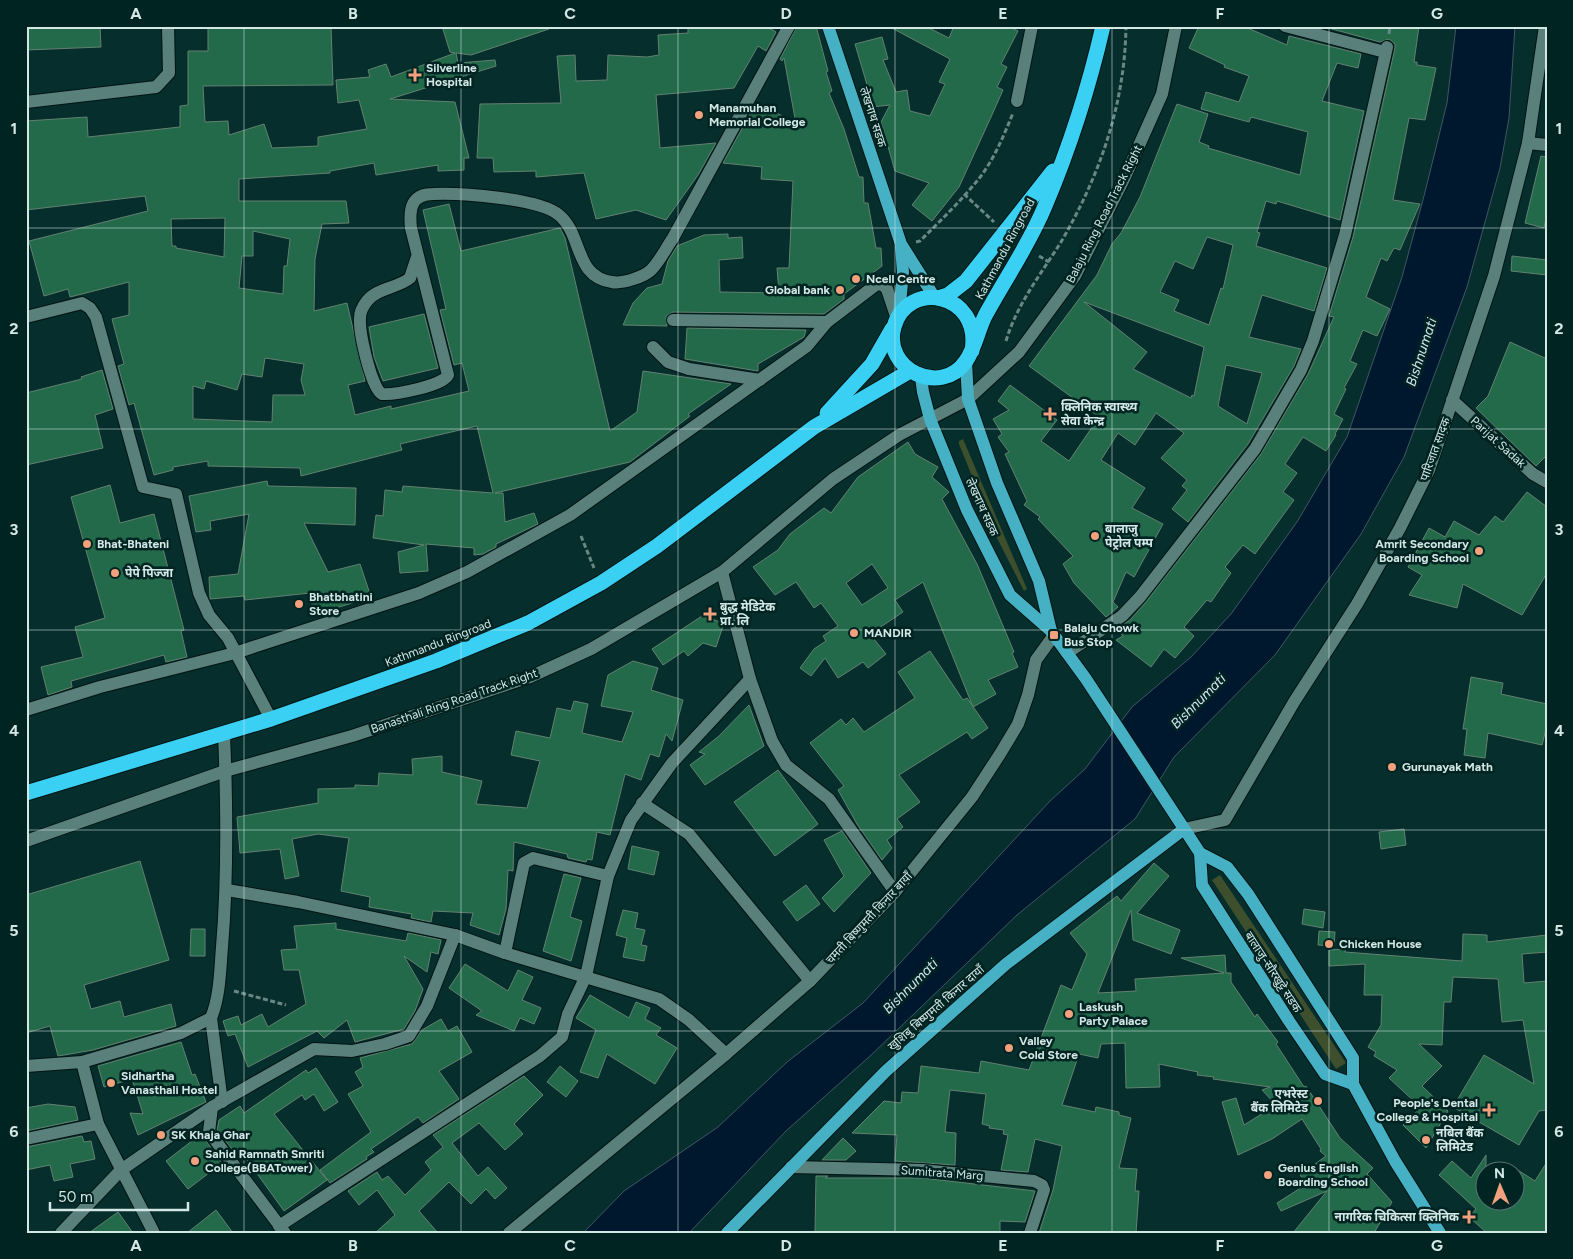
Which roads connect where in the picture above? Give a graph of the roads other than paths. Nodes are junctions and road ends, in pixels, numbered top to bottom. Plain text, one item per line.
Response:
1 (168, 26) edge
2 (789, 26) edge
3 (828, 26) edge
4 (1032, 26) edge
5 (1103, 26) edge
6 (1176, 26) edge
7 (1285, 26) edge
8 (1544, 26) edge
9 (1018, 101) road end
10 (26, 102) edge
11 (1528, 144) junction
12 (1547, 145) edge
13 (1062, 159) junction
14 (901, 244) junction
15 (417, 257) junction
16 (936, 298) junction
17 (26, 317) edge
18 (673, 320) dead end
19 (897, 320) junction
20 (827, 322) junction
21 (652, 346) dead end
22 (969, 356) junction
23 (916, 374) junction
24 (760, 380) junction
25 (968, 399) junction
26 (1452, 400) junction
27 (930, 419) junction
28 (814, 427) junction
29 (1547, 482) edge
30 (722, 572) junction
31 (1052, 633) junction
32 (235, 653) junction
33 (1067, 653) junction
34 (750, 679) junction
35 (26, 710) edge
36 (271, 719) junction
37 (224, 734) junction
38 (225, 771) junction
39 (26, 793) edge
40 (1166, 802) joint
41 (642, 803) junction
42 (1184, 829) junction
43 (26, 841) edge
44 (1200, 852) junction
45 (608, 876) junction
46 (226, 890) junction
47 (895, 892) junction
48 (455, 935) junction
49 (505, 953) junction
50 (586, 976) junction
51 (810, 981) junction
52 (211, 1018) junction
53 (726, 1054) junction
54 (82, 1062) junction
55 (26, 1066) edge
56 (1353, 1084) junction
57 (217, 1105) junction
58 (98, 1124) junction
59 (26, 1139) edge
60 (791, 1167) junction
61 (121, 1170) junction
62 (282, 1229) edge
63 (60, 1233) edge
64 (154, 1233) edge
65 (509, 1233) edge
66 (727, 1233) edge
67 (1030, 1233) edge
68 (1440, 1233) edge

1 - 10 street
2 - 15 street
3 - 14 main road, लेखनाथ सडक
4 - 9 street
5 - 13 highway, Kathmandu Ringroad
6 - 25 street, Balaju Ring Road Track Right
7 - 33 street
8 - 11 street, पारिजात सादक
11 - 12 street
11 - 26 street, पारिजात सादक
13 - 16 highway, Kathmandu Ringroad
13 - 22 highway, Kathmandu Ringroad
14 - 16 main road, लेखनाथ सडक
14 - 19 main road, लेखनाथ सडक
15 - 15 street
16 - 19 highway, Kathmandu Ringroad
16 - 22 highway, Kathmandu Ringroad
17 - 32 street
18 - 20 street
19 - 20 street
19 - 23 highway
19 - 28 highway, Kathmandu Ringroad
20 - 24 street
21 - 24 street
22 - 23 highway, Kathmandu Ringroad
22 - 25 main road, लेखनाथ सडक
23 - 27 main road, लेखनाथ सडक
23 - 28 highway, Kathmandu Ringroad
24 - 32 street
25 - 27 street, Banasthali Ring Road Track Right
25 - 31 main road, लेखनाथ सडक
26 - 29 street, Parijat Sadak
26 - 42 street, पारिजात सादक
27 - 30 street, Banasthali Ring Road Track Right
27 - 31 main road, लेखनाथ सडक
28 - 36 highway, Kathmandu Ringroad
30 - 34 street
30 - 38 street, Banasthali Ring Road Track Right
31 - 33 main road, लेखनाथ सडक
31 - 47 street, चमती बिष्णुमती किनार बायाँ
32 - 35 street
32 - 36 street
33 - 40 main road, लेखनाथ सडक
34 - 41 street
34 - 47 street
36 - 37 highway, Kathmandu Ringroad
37 - 38 street
37 - 39 highway, Kathmandu Ringroad
38 - 43 street, Banasthali Ring Road Track Right
38 - 46 street
40 - 42 main road, बालाजु-सौरखुट्टे सडक
41 - 45 street
41 - 51 street
42 - 44 main road, बालाजु-सौरखुट्टे सडक
42 - 60 main road, खुशिबु बिष्णुमती किनार दायाँ
44 - 56 main road, बालाजु-सौरखुट्टे सडक
44 - 56 main road, बालाजु-सौरखुट्टे सडक
45 - 49 street
45 - 50 street
46 - 48 street
46 - 52 street
47 - 51 street, चमती बिष्णुमती किनार बायाँ
48 - 49 street
48 - 57 street
49 - 50 street
50 - 53 street
50 - 62 street
51 - 53 street, चमती बिष्णुमती किनार बायाँ
52 - 54 street
52 - 57 street
53 - 65 street, चमती बिष्णुमती किनार बायाँ
54 - 55 street
54 - 58 street
56 - 68 main road, बालाजु-सौरखुट्टे सडक
57 - 61 street
57 - 62 street
58 - 59 street
58 - 61 street
60 - 66 main road, खुशिबु बिष्णुमती किनार दायाँ
60 - 67 street, Sumitrata Marg
61 - 63 street
61 - 64 street

